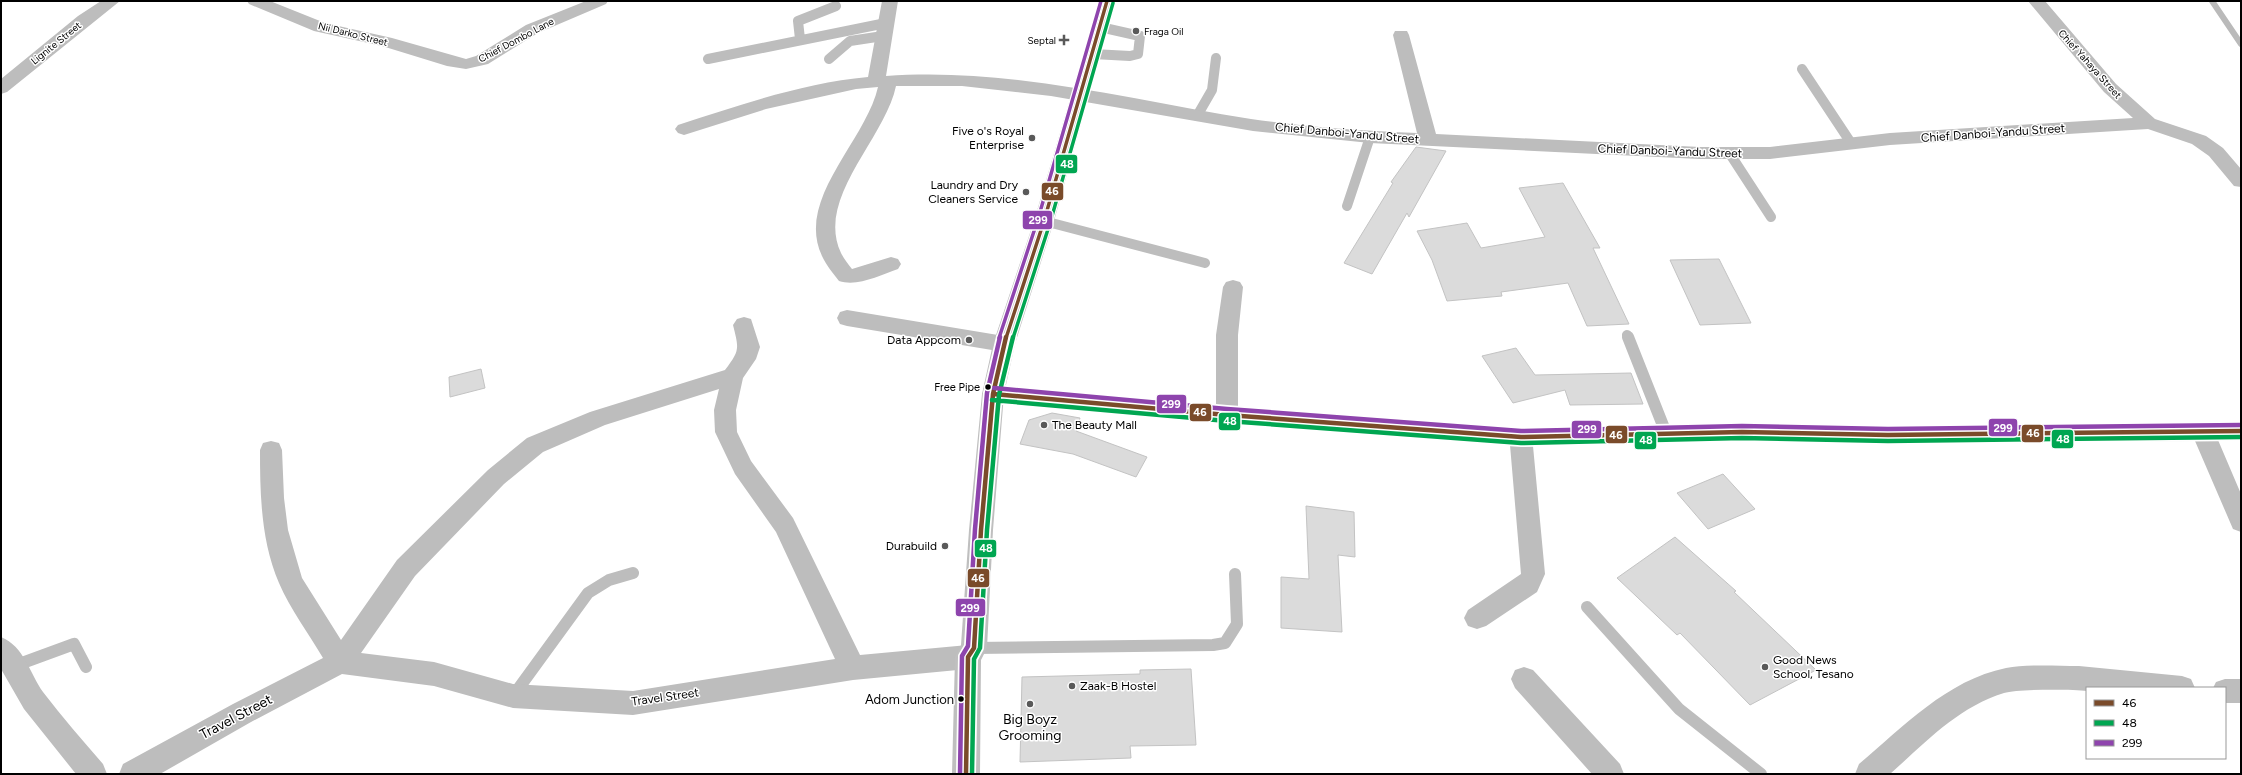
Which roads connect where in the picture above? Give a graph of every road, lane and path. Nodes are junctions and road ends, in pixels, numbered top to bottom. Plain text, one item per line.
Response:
1 (112, 1) edge
2 (254, 1) edge
3 (600, 1) edge
4 (890, 1) edge
5 (1107, 1) edge
6 (2036, 1) edge
7 (836, 6) dead end
8 (1100, 27) junction
9 (885, 29) junction
10 (1401, 36) dead end
11 (800, 39) junction
12 (1093, 54) junction
13 (1216, 58) dead end
14 (708, 59) dead end
15 (829, 59) dead end
16 (453, 62) joint
17 (1802, 69) dead end
18 (882, 82) junction
19 (1, 88) edge
20 (1082, 96) junction
21 (1197, 116) junction
22 (2149, 123) junction
23 (684, 129) dead end
24 (1370, 137) junction
25 (1428, 140) junction
26 (1851, 143) junction
27 (1730, 154) junction
28 (2241, 181) edge
29 (1347, 206) dead end
30 (1771, 217) dead end
31 (1044, 221) junction
32 (1205, 263) dead end
33 (891, 264) dead end
34 (1233, 287) dead end
35 (847, 318) dead end
36 (744, 325) dead end
37 (1627, 334) dead end
38 (1004, 344) junction
39 (733, 376) junction
40 (993, 394) junction
41 (1227, 415) junction
42 (2202, 430) junction
43 (2241, 431) edge
44 (1666, 433) junction
45 (1521, 437) junction
46 (271, 450) dead end
47 (2241, 522) edge
48 (633, 573) dead end
49 (1235, 574) dead end
50 (1587, 607) dead end
51 (1477, 618) dead end
52 (971, 653) junction
53 (8, 658) edge
54 (340, 662) junction
55 (86, 667) dead end
56 (852, 668) junction
57 (1524, 679) dead end
58 (2172, 687) edge
59 (2226, 691) edge
60 (2241, 692) edge
61 (513, 696) junction
62 (93, 774) edge
63 (133, 774) edge
64 (966, 774) edge
65 (1610, 774) edge
66 (1761, 774) edge
67 (1869, 774) edge

1 - 19 street, Lignite Street
2 - 16 street, Nii Darko Street
3 - 16 street, Chief Dombo Lane
4 - 9 street
5 - 8 street
6 - 22 street, Chief Yahaya Street
7 - 11 lane
8 - 12 street
8 - 12 lane
9 - 11 lane
9 - 15 lane
9 - 18 street
10 - 25 street
11 - 14 lane
12 - 20 street
13 - 21 lane
17 - 26 lane
18 - 20 street, Chief Danboi-Yandu Street
18 - 23 street, Chief Danboi-Yandu Street
18 - 33 street
20 - 21 street, Chief Danboi-Yandu Street
20 - 31 street
21 - 24 street, Chief Danboi-Yandu Street
22 - 26 street, Chief Danboi-Yandu Street
22 - 28 street, Chief Danboi-Yandu Street
24 - 25 street, Chief Danboi-Yandu Street
24 - 29 lane
25 - 27 street, Chief Danboi-Yandu Street
26 - 27 street, Chief Danboi-Yandu Street
27 - 30 lane
31 - 32 lane
31 - 38 street
34 - 41 street
35 - 38 street
36 - 39 street
37 - 44 lane
38 - 40 street
39 - 54 street
39 - 56 street
40 - 41 street
40 - 52 street
41 - 45 street
42 - 43 street
42 - 44 street
42 - 47 street
44 - 45 street
45 - 51 street
46 - 54 street
48 - 61 lane
49 - 52 lane
50 - 66 lane
52 - 56 street, Travel Street
52 - 64 street
53 - 55 lane
53 - 62 street
54 - 61 street, Travel Street
54 - 63 street, Travel Street
56 - 61 street, Travel Street
57 - 65 street
58 - 67 street
59 - 60 street

